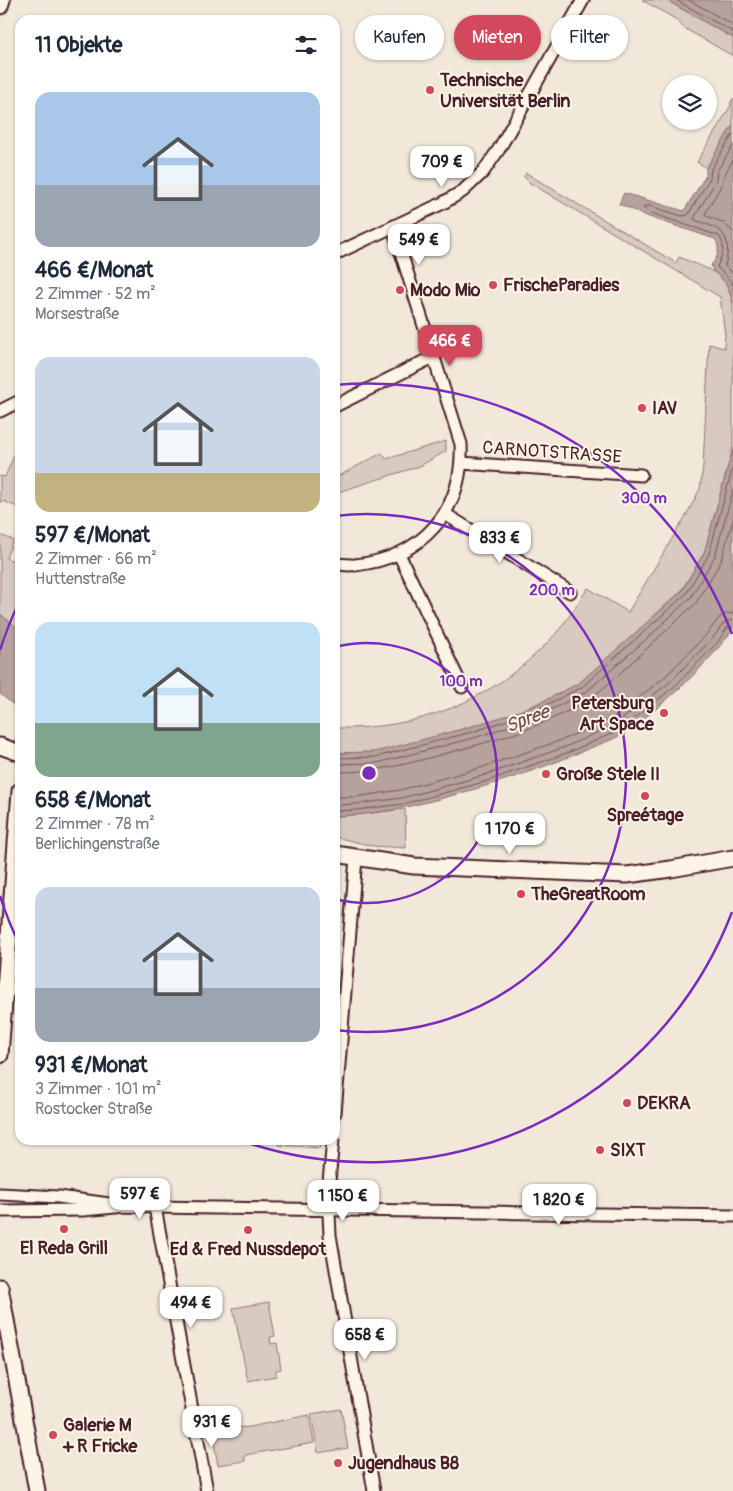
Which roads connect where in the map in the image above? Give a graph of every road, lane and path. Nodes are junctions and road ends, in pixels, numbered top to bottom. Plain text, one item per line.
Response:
1 (2, 0) edge
2 (583, 0) edge
3 (0, 6) edge
4 (393, 227) junction
5 (340, 252) edge
6 (434, 357) junction
7 (15, 404) edge
8 (340, 404) edge
9 (0, 411) edge
10 (461, 459) junction
11 (641, 476) dead end
12 (445, 514) junction
13 (399, 554) junction
14 (340, 564) edge
15 (570, 592) dead end
16 (462, 687) dead end
17 (0, 746) edge
18 (15, 751) edge
19 (15, 844) edge
20 (340, 855) edge
21 (356, 858) junction
22 (733, 858) edge
23 (4, 962) edge
24 (13, 990) edge
25 (340, 1025) edge
26 (0, 1055) edge
27 (333, 1145) edge
28 (0, 1194) edge
29 (126, 1206) junction
30 (155, 1206) junction
31 (329, 1209) junction
32 (0, 1211) edge
33 (733, 1216) edge
34 (0, 1287) edge
35 (37, 1491) edge
36 (207, 1491) edge
37 (374, 1491) edge

1 - 3 main road
2 - 4 street
4 - 5 street
4 - 6 street
6 - 8 street
6 - 10 street
7 - 9 street
10 - 11 street, CARNOTSTRASSE
10 - 12 street
12 - 13 street
12 - 15 street
13 - 14 street
13 - 16 street
17 - 18 main road
19 - 23 main road
20 - 21 main road
21 - 22 main road
21 - 25 street
23 - 24 main road
24 - 26 main road
27 - 31 street
28 - 29 street
29 - 30 street
29 - 32 street
30 - 31 street
30 - 36 street
31 - 33 street
31 - 37 street
34 - 35 main road

